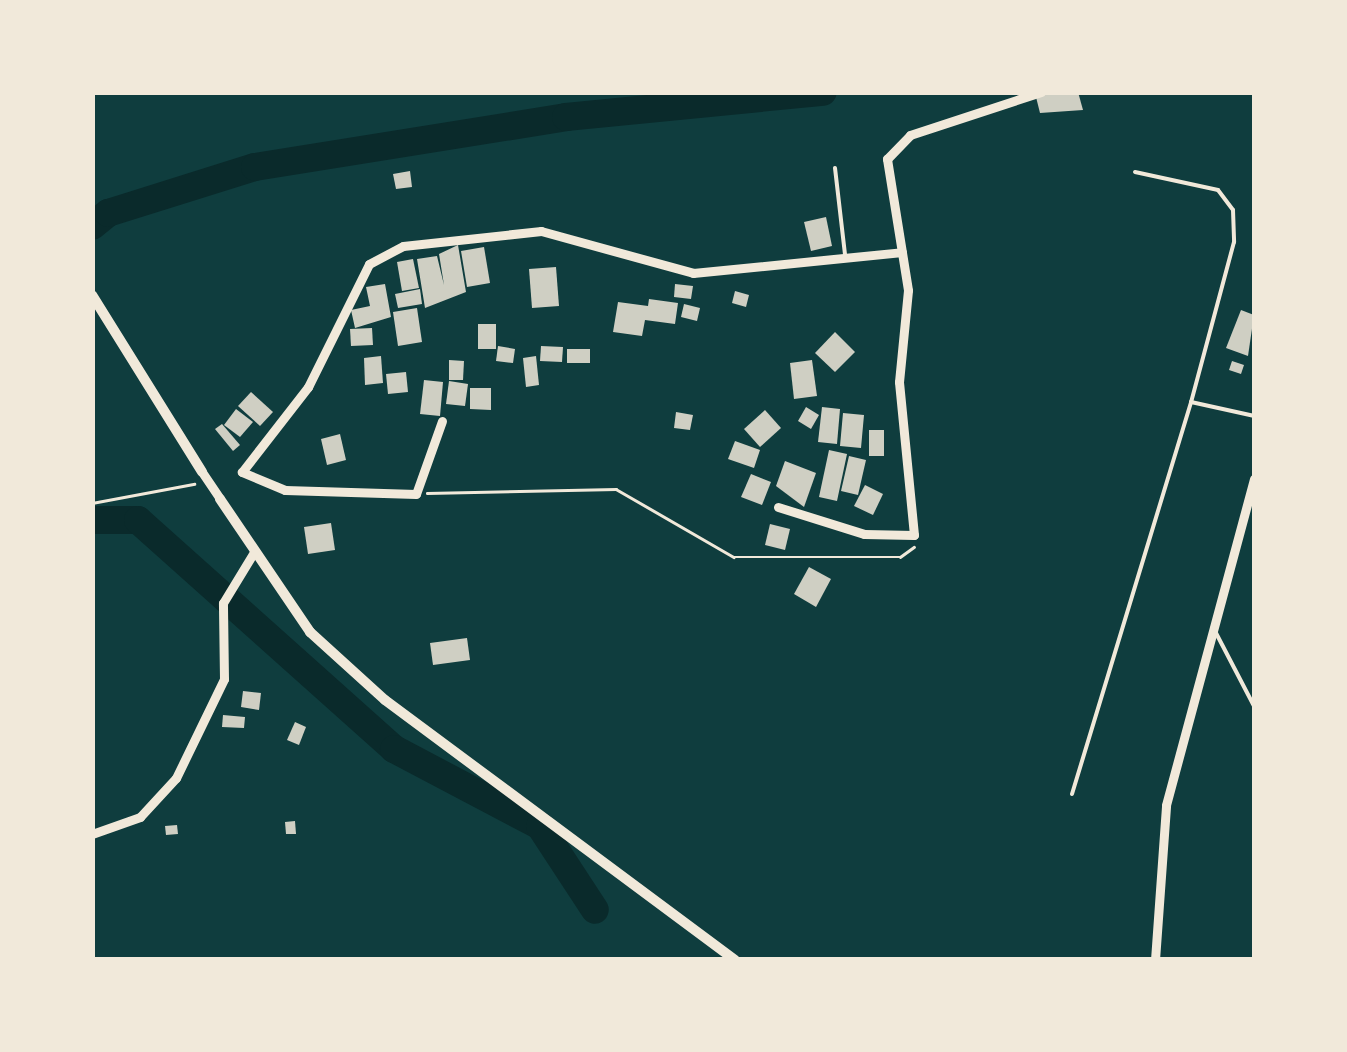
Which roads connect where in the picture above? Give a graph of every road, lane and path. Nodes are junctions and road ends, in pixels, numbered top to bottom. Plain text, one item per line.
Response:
1 (1041, 92) edge
2 (834, 168) dead end
3 (1136, 172) dead end
4 (902, 252) junction
5 (845, 259) junction
6 (92, 295) edge
7 (1191, 402) junction
8 (1254, 416) edge
9 (442, 421) dead end
10 (207, 476) junction
11 (1254, 479) edge
12 (416, 494) junction
13 (220, 499) joint
14 (92, 502) edge
15 (778, 507) dead end
16 (914, 535) junction
17 (254, 552) junction
18 (1211, 624) junction
19 (1254, 706) edge
20 (1072, 794) dead end
21 (92, 834) edge
22 (735, 960) edge
23 (1155, 960) edge

1 - 4 street
2 - 5 lane
3 - 7 lane
4 - 5 street
4 - 16 street
5 - 12 street
6 - 10 street
7 - 8 lane
7 - 20 lane
9 - 12 street
10 - 13 street
10 - 14 path
11 - 18 street
12 - 16 path
13 - 17 street
15 - 16 street
17 - 21 street
17 - 22 street
18 - 19 lane
18 - 23 street

